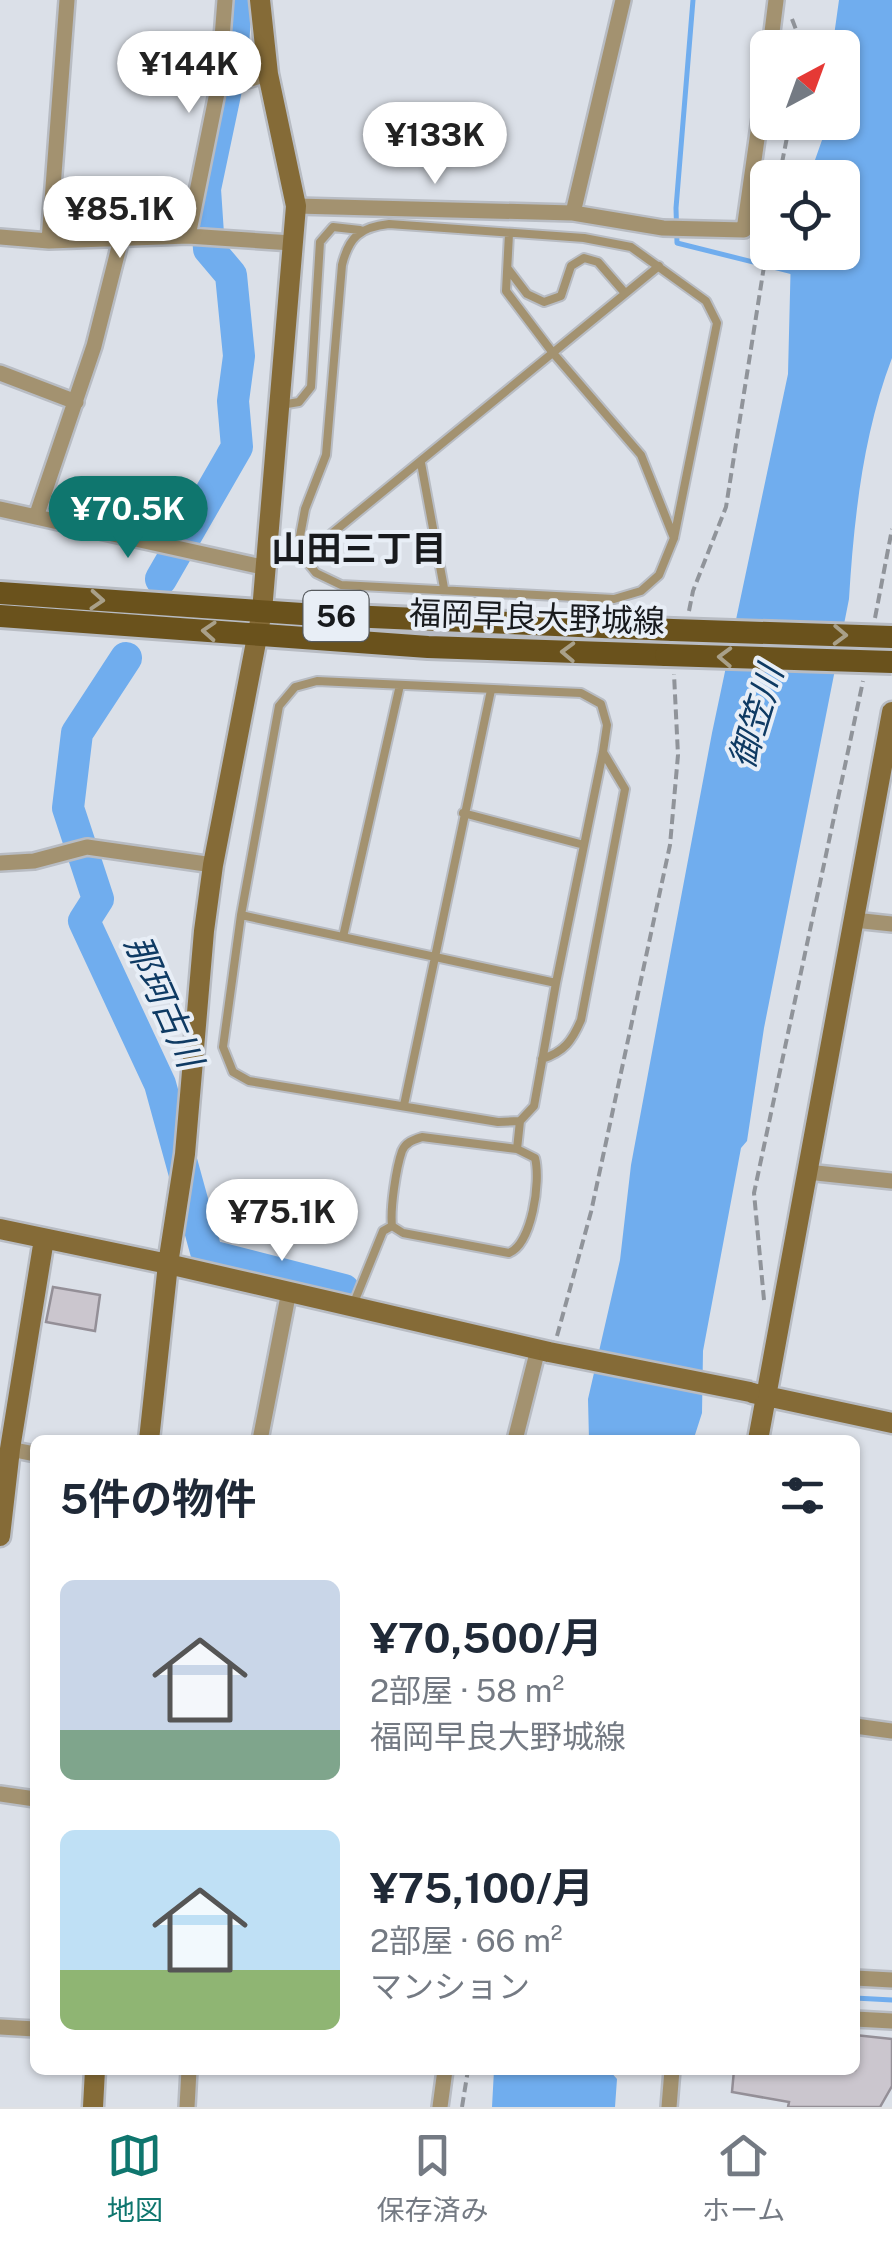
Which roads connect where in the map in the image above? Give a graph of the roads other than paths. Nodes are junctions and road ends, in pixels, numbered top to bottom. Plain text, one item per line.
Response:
1 (68, 0) edge
2 (225, 0) edge
3 (260, 0) edge
4 (624, 0) edge
5 (776, 0) edge
6 (772, 30) edge
7 (268, 74) junction
8 (218, 88) junction
9 (757, 140) edge
10 (296, 206) junction
11 (573, 213) junction
12 (360, 230) junction
13 (509, 234) junction
14 (188, 236) junction
15 (0, 238) edge
16 (121, 239) junction
17 (49, 242) junction
18 (292, 244) junction
19 (660, 266) junction
20 (508, 268) junction
21 (624, 293) junction
22 (553, 353) junction
23 (0, 373) edge
24 (76, 402) junction
25 (278, 406) junction
26 (421, 462) junction
27 (0, 509) edge
28 (36, 517) junction
29 (674, 538) junction
30 (303, 557) junction
31 (267, 568) junction
32 (444, 588) junction
33 (0, 593) edge
34 (0, 616) edge
35 (260, 623) junction
36 (883, 629) edge
37 (892, 662) edge
38 (400, 685) junction
39 (491, 690) junction
40 (892, 712) edge
41 (604, 752) junction
42 (463, 813) junction
43 (584, 845) junction
44 (0, 864) edge
45 (213, 864) junction
46 (241, 915) junction
47 (854, 920) junction
48 (892, 924) edge
49 (343, 937) junction
50 (435, 957) junction
51 (556, 983) junction
52 (542, 1059) junction
53 (404, 1105) junction
54 (520, 1120) junction
55 (517, 1149) junction
56 (807, 1172) junction
57 (892, 1181) edge
58 (392, 1226) junction
59 (0, 1229) edge
60 (44, 1239) junction
61 (168, 1264) junction
62 (288, 1291) junction
63 (353, 1306) junction
64 (547, 1349) junction
65 (758, 1394) junction
66 (892, 1423) edge
67 (150, 1435) edge
68 (261, 1435) edge
69 (518, 1435) edge
70 (758, 1435) edge
71 (10, 1449) junction
72 (30, 1453) edge
73 (0, 1536) edge
74 (860, 1727) edge
75 (892, 1731) edge
76 (0, 1794) edge
77 (30, 1798) edge
78 (860, 1978) edge
79 (892, 1980) edge
80 (860, 2019) edge
81 (892, 2021) edge
82 (0, 2027) edge
83 (30, 2029) edge
84 (96, 2075) edge
85 (189, 2075) edge
86 (444, 2075) edge
87 (672, 2075) edge
88 (93, 2107) edge
89 (187, 2107) edge
90 (440, 2107) edge
91 (669, 2107) edge

1 - 17 street
2 - 8 street
3 - 7 street
4 - 11 street
5 - 6 street
7 - 8 street
7 - 10 street
8 - 14 street
9 - 11 street
10 - 11 street
10 - 18 street
12 - 13 lane
12 - 25 lane
12 - 30 lane
13 - 19 lane
13 - 20 lane
14 - 16 street
14 - 18 street
15 - 17 street
16 - 17 street
16 - 24 street
18 - 25 street
19 - 21 lane
19 - 29 lane
20 - 21 lane
20 - 22 lane
21 - 22 lane
22 - 26 lane
22 - 29 lane
23 - 24 street
24 - 28 street
25 - 31 street
26 - 30 lane
26 - 32 lane
27 - 28 street
28 - 31 street
29 - 32 lane
30 - 32 lane
31 - 35 street
33 -> 35 main road, 福岡早良大野城線 / 56
35 -> 34 main road, 福岡早良大野城線 / 56
35 -> 36 main road, 福岡早良大野城線 / 56, bridge
37 -> 35 main road, 福岡早良大野城線 / 56, bridge
35 - 45 street
38 - 39 lane
38 - 46 lane
38 - 49 lane
39 - 41 lane
39 - 42 lane
40 - 47 street
41 - 43 lane
41 - 52 lane
42 - 43 lane
42 - 50 lane
43 - 51 lane
44 - 45 street
45 - 61 street
46 - 49 lane
46 - 53 lane
47 - 48 street
47 - 56 street
49 - 50 lane
50 - 51 lane
50 - 53 lane
51 - 52 lane
52 - 54 lane
53 - 54 lane
54 - 55 lane
55 - 58 lane
55 - 58 lane
56 - 57 street
56 - 65 street
58 - 63 lane
59 - 60 street
60 - 61 street
60 - 71 street
61 - 62 street
61 - 67 street
62 - 63 street
62 - 68 street
63 - 64 street
64 - 65 street, bridge
64 - 69 street
65 - 66 street
65 - 70 street
71 - 72 street
71 - 73 street
74 - 75 street
76 - 77 street
78 - 79 street
80 - 81 street
82 - 83 street
84 - 88 street
85 - 89 street
86 - 90 street
87 - 91 street

